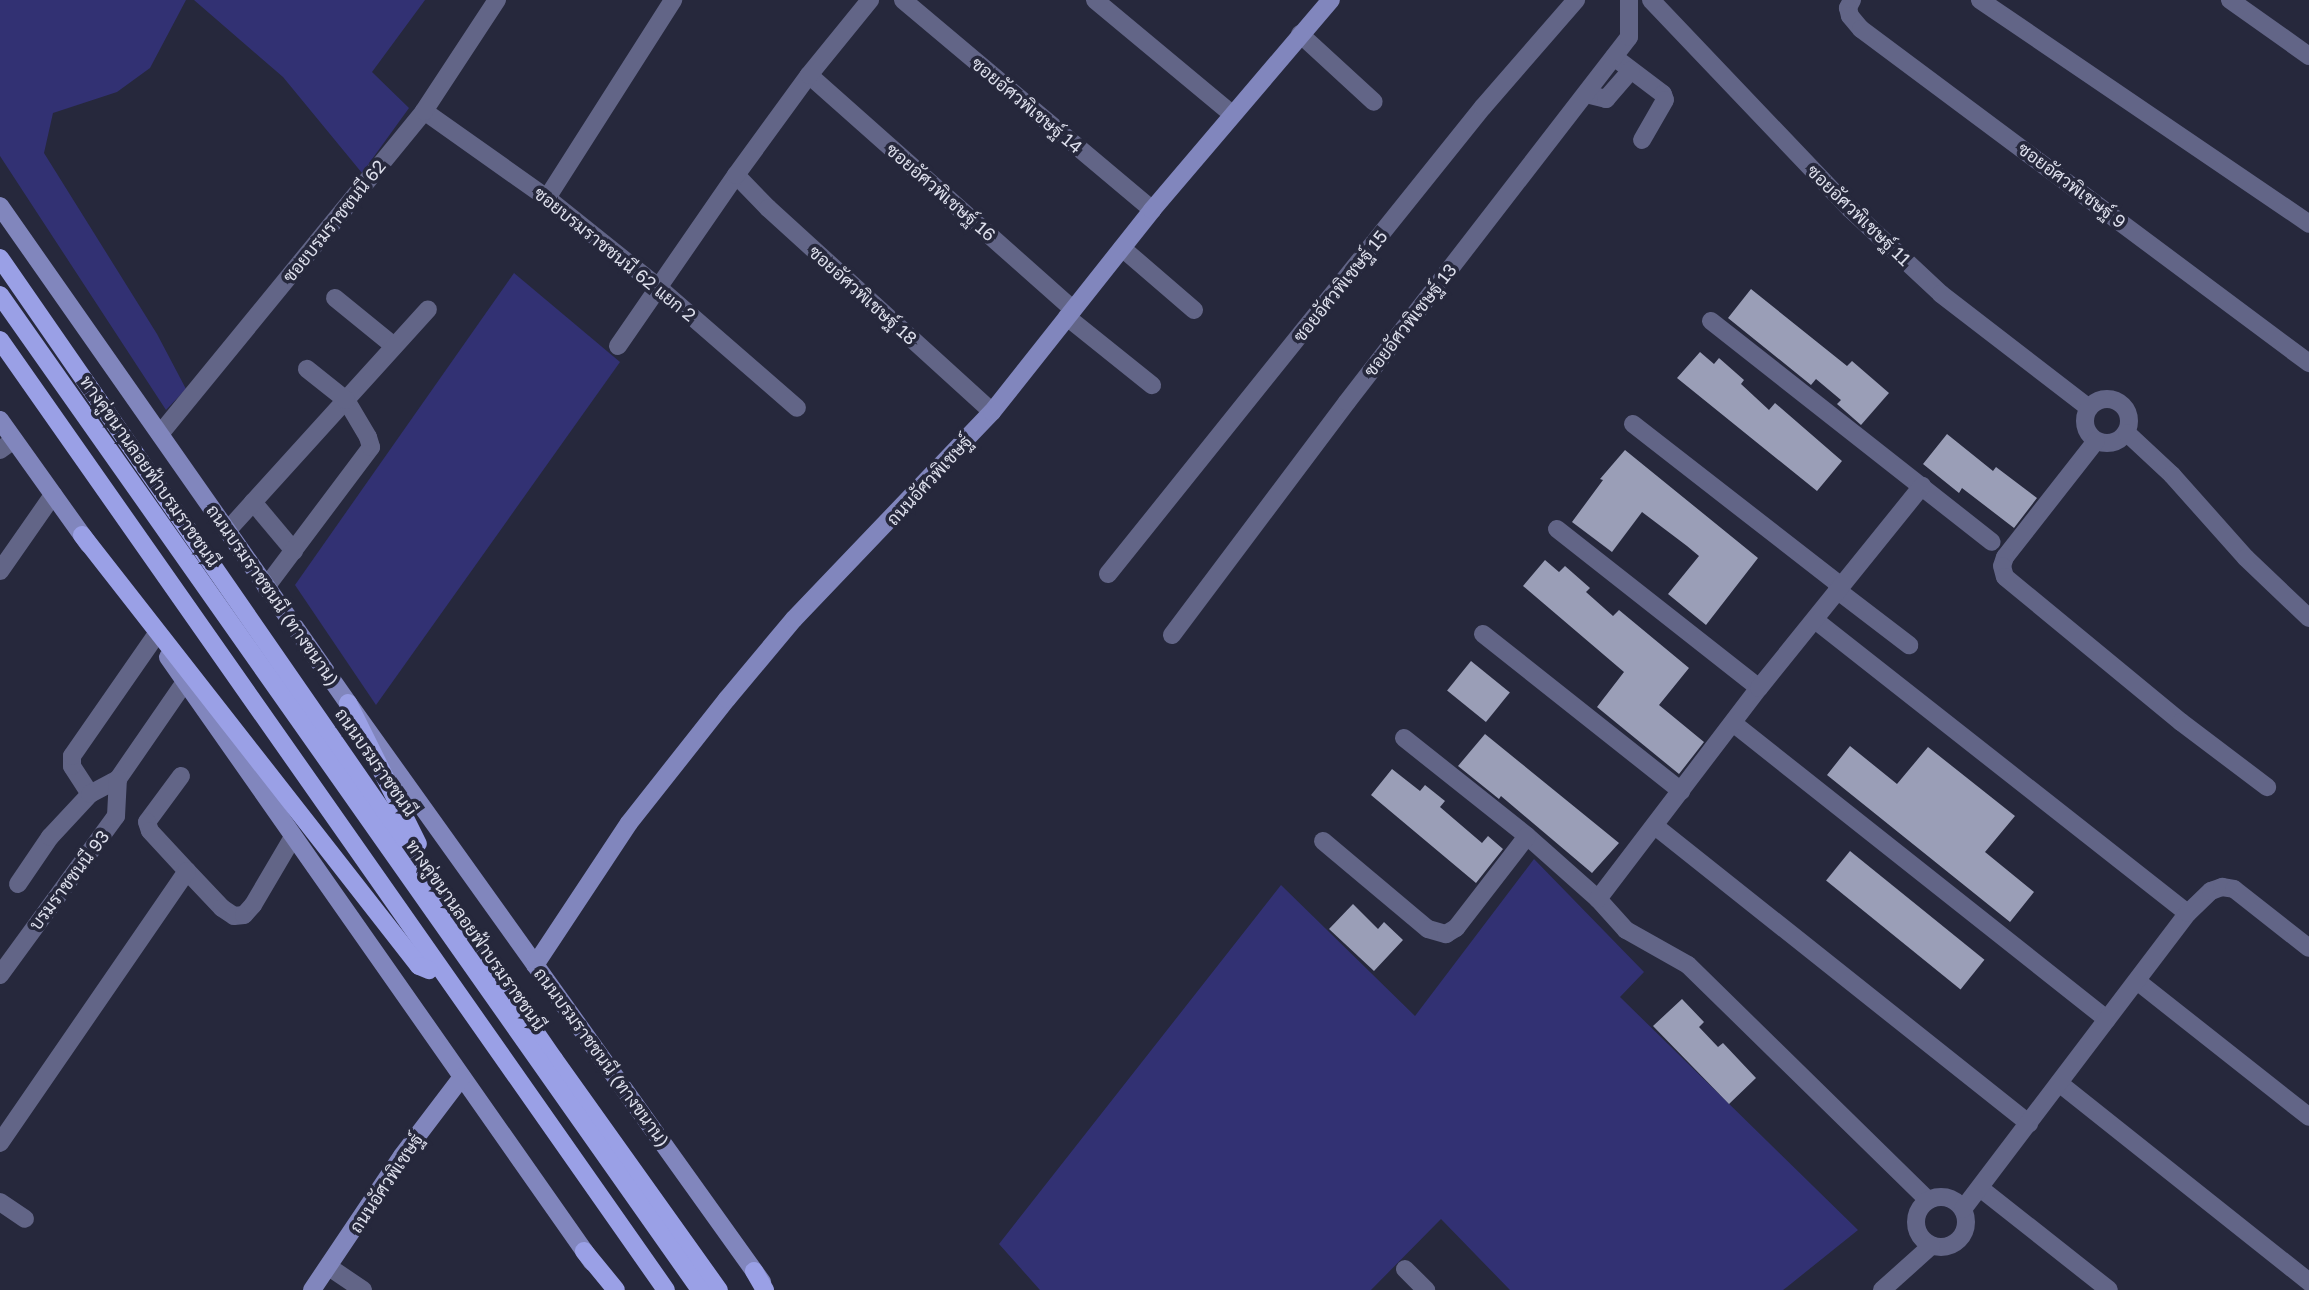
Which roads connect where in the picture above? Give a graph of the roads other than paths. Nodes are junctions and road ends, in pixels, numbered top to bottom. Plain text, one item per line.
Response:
1 (497, 0) edge
2 (673, 0) edge
3 (870, 0) edge
4 (903, 0) edge
5 (1095, 0) edge
6 (1331, 0) edge
7 (1576, 0) edge
8 (1629, 0) edge
9 (1651, 0) edge
10 (1852, 0) edge
11 (1980, 0) edge
12 (2230, 0) edge
13 (1300, 34) junction
14 (2309, 56) edge
15 (1614, 57) junction
16 (1631, 70) junction
17 (809, 75) junction
18 (1586, 94) junction
19 (1374, 102) dead end
20 (424, 111) junction
21 (1232, 114) junction
22 (1642, 140) dead end
23 (736, 175) junction
24 (547, 198) junction
25 (0, 206) edge
26 (1152, 210) junction
27 (2309, 224) edge
28 (1122, 248) junction
29 (0, 258) edge
30 (659, 287) junction
31 (0, 295) edge
32 (335, 298) dead end
33 (428, 309) dead end
34 (1194, 310) dead end
35 (1070, 313) junction
36 (1711, 321) dead end
37 (0, 340) edge
38 (394, 346) junction
39 (618, 346) dead end
40 (0, 356) edge
41 (2309, 363) edge
42 (307, 369) dead end
43 (1152, 385) dead end
44 (346, 400) junction
45 (797, 408) dead end
46 (2089, 408) junction
47 (992, 412) junction
48 (0, 420) edge
49 (1633, 424) dead end
50 (2127, 433) junction
51 (159, 434) junction
52 (2096, 441) junction
53 (7, 445) edge
54 (1922, 486) junction
55 (53, 495) junction
56 (253, 502) junction
57 (1557, 529) dead end
58 (227, 531) junction
59 (82, 535) junction
60 (1992, 542) dead end
61 (294, 551) junction
62 (0, 571) edge
63 (1108, 574) dead end
64 (266, 587) junction
65 (1839, 588) junction
66 (2309, 618) edge
67 (1815, 620) junction
68 (1483, 634) dead end
69 (1172, 635) dead end
70 (154, 638) junction
71 (1909, 645) dead end
72 (185, 682) junction
73 (1759, 688) junction
74 (348, 703) junction
75 (1733, 723) junction
76 (1404, 738) dead end
77 (181, 776) dead end
78 (118, 779) junction
79 (2267, 787) dead end
80 (1681, 791) junction
81 (90, 794) junction
82 (1655, 826) junction
83 (293, 836) junction
84 (1527, 836) junction
85 (1323, 841) dead end
86 (187, 870) junction
87 (18, 884) dead end
88 (446, 899) junction
89 (1598, 899) junction
90 (2188, 913) junction
91 (2309, 948) edge
92 (536, 965) junction
93 (429, 970) junction
94 (0, 975) edge
95 (2137, 981) junction
96 (2107, 1019) junction
97 (462, 1077) junction
98 (2059, 1083) junction
99 (2309, 1117) edge
100 (2029, 1123) junction
101 (0, 1143) edge
102 (1980, 1188) junction
103 (1928, 1200) junction
104 (0, 1202) edge
105 (1963, 1209) junction
106 (25, 1219) dead end
107 (1931, 1246) junction
108 (329, 1267) junction
109 (1405, 1269) dead end
110 (2309, 1282) edge
111 (312, 1290) edge
112 (363, 1290) edge
113 (614, 1290) edge
114 (654, 1290) edge
115 (666, 1290) edge
116 (699, 1290) edge
117 (719, 1290) edge
118 (767, 1290) edge
119 (1426, 1290) edge
120 (1882, 1290) edge
121 (2109, 1290) edge

1 - 20 street, ซอยบรมราชชนนี 62
2 - 24 street
3 - 17 street
4 - 26 street, ซอยอัศวพิเชษฐ์ 14
5 - 21 street
6 - 13 main road, ถนนอัศวพิเชษฐ์
7 - 63 street, ซอยอัศวพิเชษฐ์ 15
8 - 15 street, ซอยอัศวพิเชษฐ์ 13
9 - 46 street, ซอยอัศวพิเชษฐ์ 11
10 - 41 street, ซอยอัศวพิเชษฐ์ 9
11 - 27 street
12 - 14 street
13 - 19 street
13 - 21 main road, ถนนอัศวพิเชษฐ์
15 - 16 street
15 - 18 street, ซอยอัศวพิเชษฐ์ 13
16 - 18 street
16 - 22 street
17 - 23 street
17 - 35 street, ซอยอัศวพิเชษฐ์ 16
18 - 69 street, ซอยอัศวพิเชษฐ์ 13
20 - 24 street, ซอยบรมราชชนนี 62 แยก 2
20 - 51 street, ซอยบรมราชชนนี 62
21 - 26 main road, ถนนอัศวพิเชษฐ์
23 - 30 street
23 - 47 street, ซอยอัศวพิเชษฐ์ 18
24 - 30 street, ซอยบรมราชชนนี 62 แยก 2
25 - 51 main road, ถนนบรมราชชนนี (ทางขนาน)
26 - 28 main road, ถนนอัศวพิเชษฐ์
28 - 34 street
28 - 35 main road, ถนนอัศวพิเชษฐ์
29 - 88 main road, ถนนบรมราชชนนี
30 - 39 street
30 - 45 street, ซอยบรมราชชนนี 62 แยก 2
31 - 116 main road, ทางคู่ขนานลอยฟ้าบรมราชชนนี
32 - 38 street
33 - 38 street
35 - 43 street, ซอยอัศวพิเชษฐ์ 16
35 - 47 main road, ถนนอัศวพิเชษฐ์
36 - 54 street
37 - 115 main road
38 - 44 street
40 - 93 main road
42 - 44 street
44 - 56 street
44 - 61 street
46 - 50 street
46 - 52 street
47 - 92 main road, ถนนอัศวพิเชษฐ์
48 - 53 main road
49 - 65 street
50 - 52 street
50 - 66 street
51 - 58 main road, ถนนบรมราชชนนี (ทางขนาน)
52 - 79 street
53 - 55 main road
54 - 60 street
54 - 65 street
55 - 59 main road
55 - 62 street
56 - 58 street
56 - 61 street
57 - 73 street
58 - 64 main road, ถนนบรมราชชนนี (ทางขนาน)
59 - 70 main road
59 - 93 main road
61 - 64 street
64 - 74 main road, ถนนบรมราชชนนี (ทางขนาน)
65 - 67 street
65 - 71 street
67 - 73 street
67 - 90 street
68 - 80 street
70 - 72 main road
70 - 81 street
72 - 78 street
72 - 83 main road
73 - 75 street
74 - 88 main road
74 - 92 main road, ถนนบรมราชชนนี (ทางขนาน)
75 - 80 street
75 - 96 street
76 - 84 street
77 - 86 street
78 - 81 street
78 - 94 street, บรมราชชนนี 93
80 - 82 street
81 - 87 street
82 - 89 street
82 - 100 street
83 - 86 street
83 - 97 main road
84 - 85 street
84 - 89 street
86 - 101 street
88 - 117 main road, ถนนบรมราชชนนี
89 - 103 street
90 - 91 street
90 - 95 street
92 - 118 main road, ถนนบรมราชชนนี (ทางขนาน)
93 - 114 main road
95 - 96 street
95 - 99 street
96 - 98 street
97 - 108 main road, ถนนอัศวพิเชษฐ์
97 - 113 main road
98 - 100 street
98 - 110 street
100 - 102 street
102 - 105 street
102 - 121 street
103 - 105 street
103 - 107 street
104 - 106 street
105 - 107 street
107 - 120 street
108 - 111 main road, ถนนอัศวพิเชษฐ์
108 - 112 street
109 - 119 street

